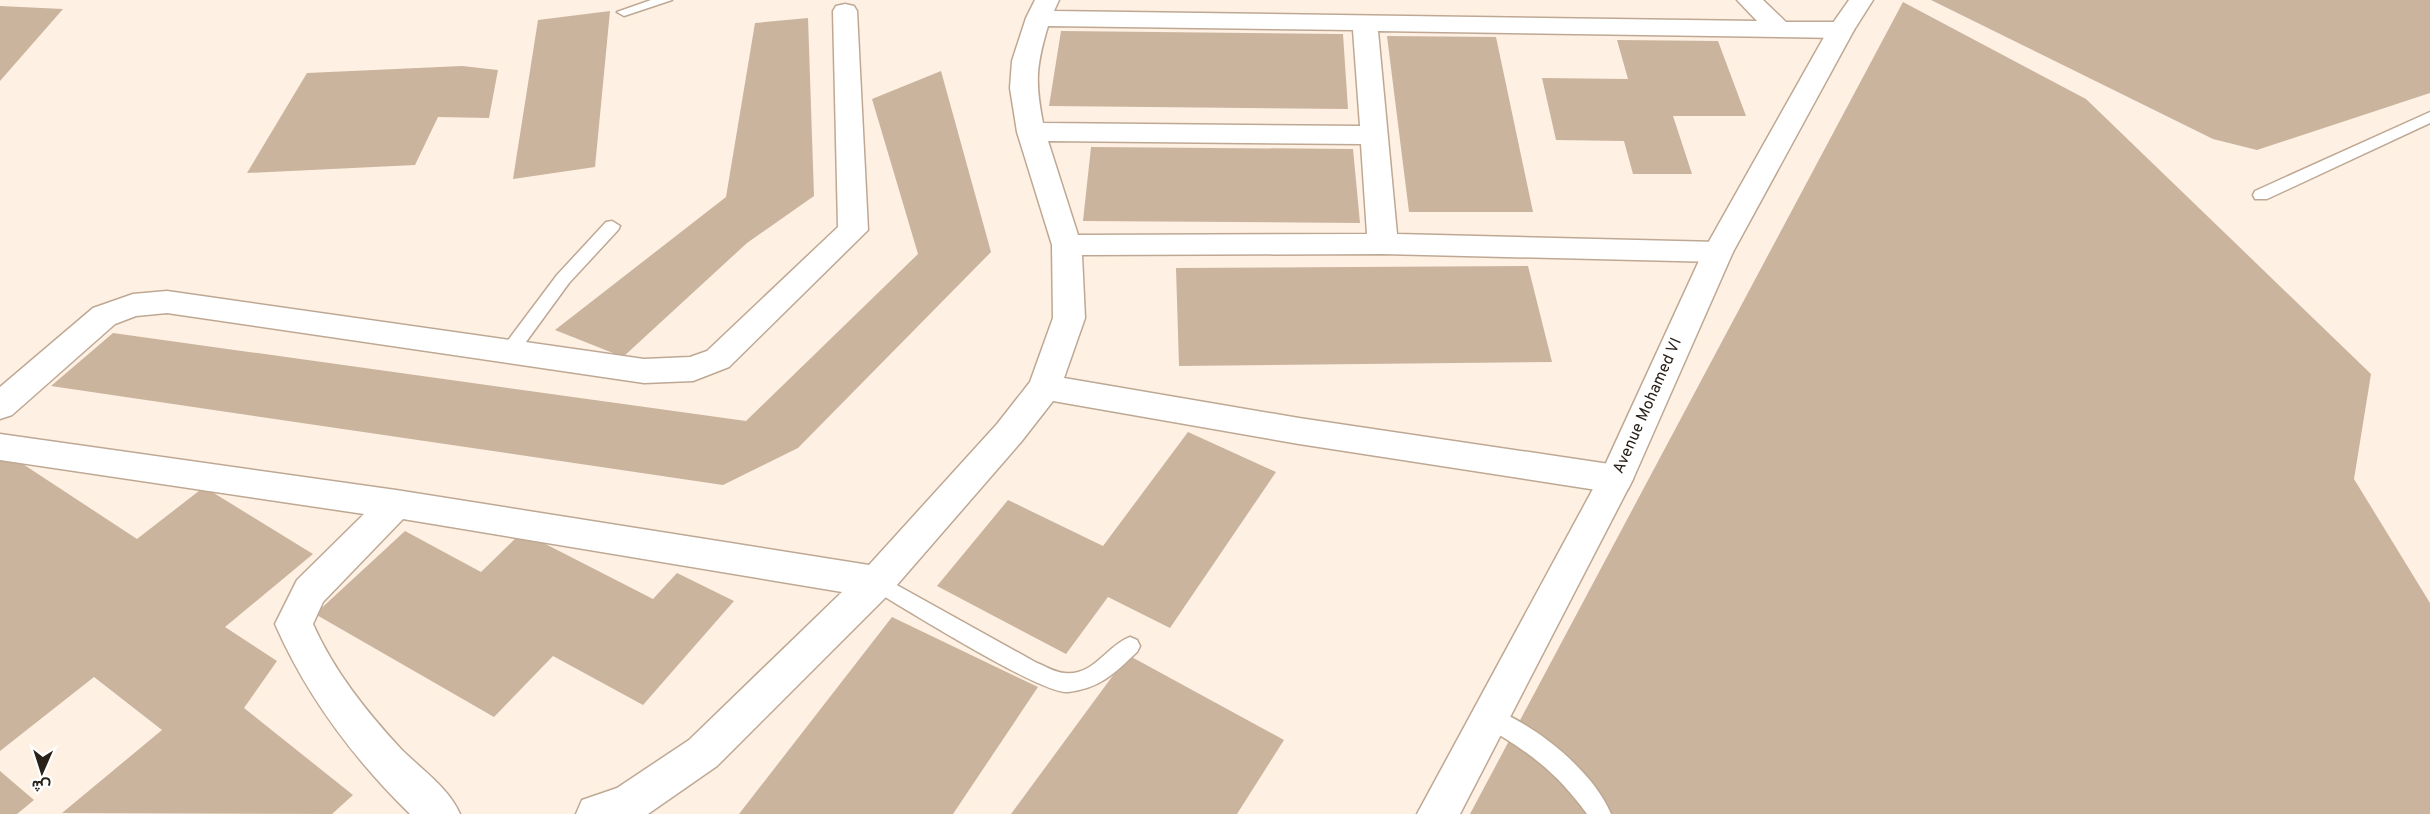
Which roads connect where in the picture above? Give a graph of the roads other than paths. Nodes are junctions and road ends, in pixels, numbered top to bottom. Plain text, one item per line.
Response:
1 (665, 0) edge
2 (1519, 0) edge
3 (1749, 0) edge
4 (1861, 0) edge
5 (1042, 9) edge
6 (845, 11) dead end
7 (624, 12) dead end
8 (1365, 22) junction
9 (1524, 25) junction
10 (1780, 30) junction
11 (1841, 30) junction
12 (2430, 117) edge
13 (1031, 132) junction
14 (1375, 135) junction
15 (2261, 195) dead end
16 (612, 225) dead end
17 (1383, 244) junction
18 (1067, 245) junction
19 (1718, 252) junction
20 (509, 352) junction
21 (1045, 387) junction
22 (0, 406) edge
23 (0, 447) edge
24 (1616, 479) junction
25 (396, 504) junction
26 (877, 582) junction
27 (1130, 646) dead end
28 (1490, 717) junction
29 (439, 814) edge
30 (597, 814) edge
31 (1438, 814) edge
32 (1600, 814) edge

1 - 7 lane
2 - 9 street
3 - 10 street
4 - 11 street, Avenue Mohamed VI
5 - 8 street
5 - 13 street
6 - 20 street
8 - 9 street
8 - 14 street
9 - 10 street
10 - 11 street
11 - 19 street, Avenue Mohamed VI
12 - 15 lane
13 - 14 street
13 - 18 street
14 - 17 street
16 - 20 lane
17 - 18 street
17 - 19 street
18 - 21 street
19 - 24 street, Avenue Mohamed VI
20 - 22 street
21 - 24 street
21 - 26 street
23 - 25 street
24 - 28 street, Avenue Mohamed VI
25 - 26 street
25 - 29 street
26 - 27 lane
26 - 30 street
28 - 31 street, Avenue Mohamed VI
28 - 32 lane

